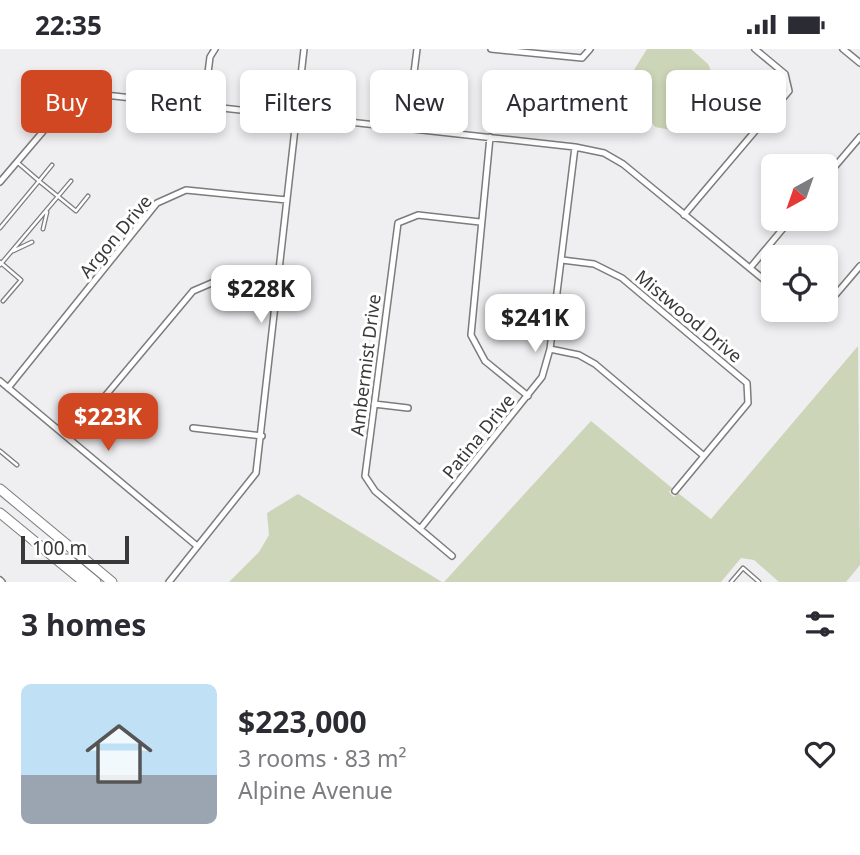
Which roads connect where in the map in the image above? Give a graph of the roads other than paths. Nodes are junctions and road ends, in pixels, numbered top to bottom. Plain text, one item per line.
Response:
1 (215, 49) edge
2 (304, 49) edge
3 (416, 49) edge
4 (491, 49) edge
5 (590, 49) edge
6 (755, 49) edge
7 (843, 49) edge
8 (506, 50) edge
9 (860, 63) edge
10 (208, 70) edge
11 (302, 70) edge
12 (414, 70) edge
13 (126, 97) edge
14 (295, 133) edge
15 (453, 133) edge
16 (490, 137) junction
17 (860, 137) edge
18 (575, 147) junction
19 (17, 162) junction
20 (838, 163) edge
21 (52, 165) dead end
22 (39, 181) junction
23 (71, 181) dead end
24 (0, 182) edge
25 (58, 196) junction
26 (88, 197) dead end
27 (287, 200) junction
28 (48, 208) junction
29 (684, 215) junction
30 (480, 222) junction
31 (0, 228) edge
32 (43, 229) dead end
33 (781, 231) edge
34 (32, 242) dead end
35 (11, 252) junction
36 (562, 260) junction
37 (1, 263) edge
38 (860, 266) edge
39 (750, 268) junction
40 (761, 277) edge
41 (278, 285) junction
42 (838, 292) edge
43 (3, 301) dead end
44 (550, 349) junction
45 (0, 381) edge
46 (8, 388) junction
47 (528, 396) junction
48 (374, 404) junction
49 (408, 408) dead end
50 (193, 428) dead end
51 (262, 436) junction
52 (70, 438) junction
53 (0, 451) edge
54 (704, 456) junction
55 (17, 465) dead end
56 (0, 489) edge
57 (674, 491) dead end
58 (0, 513) edge
59 (420, 529) junction
60 (197, 547) junction
61 (452, 556) dead end
62 (55, 559) junction
63 (84, 582) edge
64 (96, 582) edge
65 (112, 582) edge
66 (169, 582) edge
67 (731, 582) edge
68 (759, 582) edge

1 - 10 street
2 - 11 street
3 - 12 street
4 - 8 street
5 - 8 street
6 - 29 street
7 - 9 street
13 - 19 street
14 - 27 street
15 - 16 street
16 - 18 street
16 - 30 street
17 - 20 street
18 - 29 street
18 - 36 street, Patina Drive
19 - 22 lane
19 - 24 street
21 - 22 lane
22 - 25 lane
22 - 31 lane
23 - 25 lane
25 - 26 lane
25 - 28 lane
27 - 41 street
27 - 46 street, Argon Drive
28 - 32 lane
28 - 35 lane
29 - 39 street
30 - 47 street
30 - 48 street, Ambermist Drive
33 - 39 street
34 - 35 lane
35 - 37 lane
36 - 44 street, Patina Drive
36 - 54 street, Mistwood Drive
37 - 43 lane
38 - 42 street
39 - 40 street
41 - 51 street
41 - 52 street
44 - 47 street, Patina Drive
44 - 54 street
45 - 46 street
46 - 52 street
47 - 59 street, Patina Drive
48 - 49 street
48 - 59 street, Ambermist Drive
50 - 51 street
51 - 60 street
52 - 60 street
53 - 55 lane
54 - 57 street, Mistwood Drive
56 - 65 main road
58 - 62 main road
59 - 61 street, Ambermist Drive
60 - 66 street
62 - 63 main road
62 - 64 main road
67 - 68 lane

